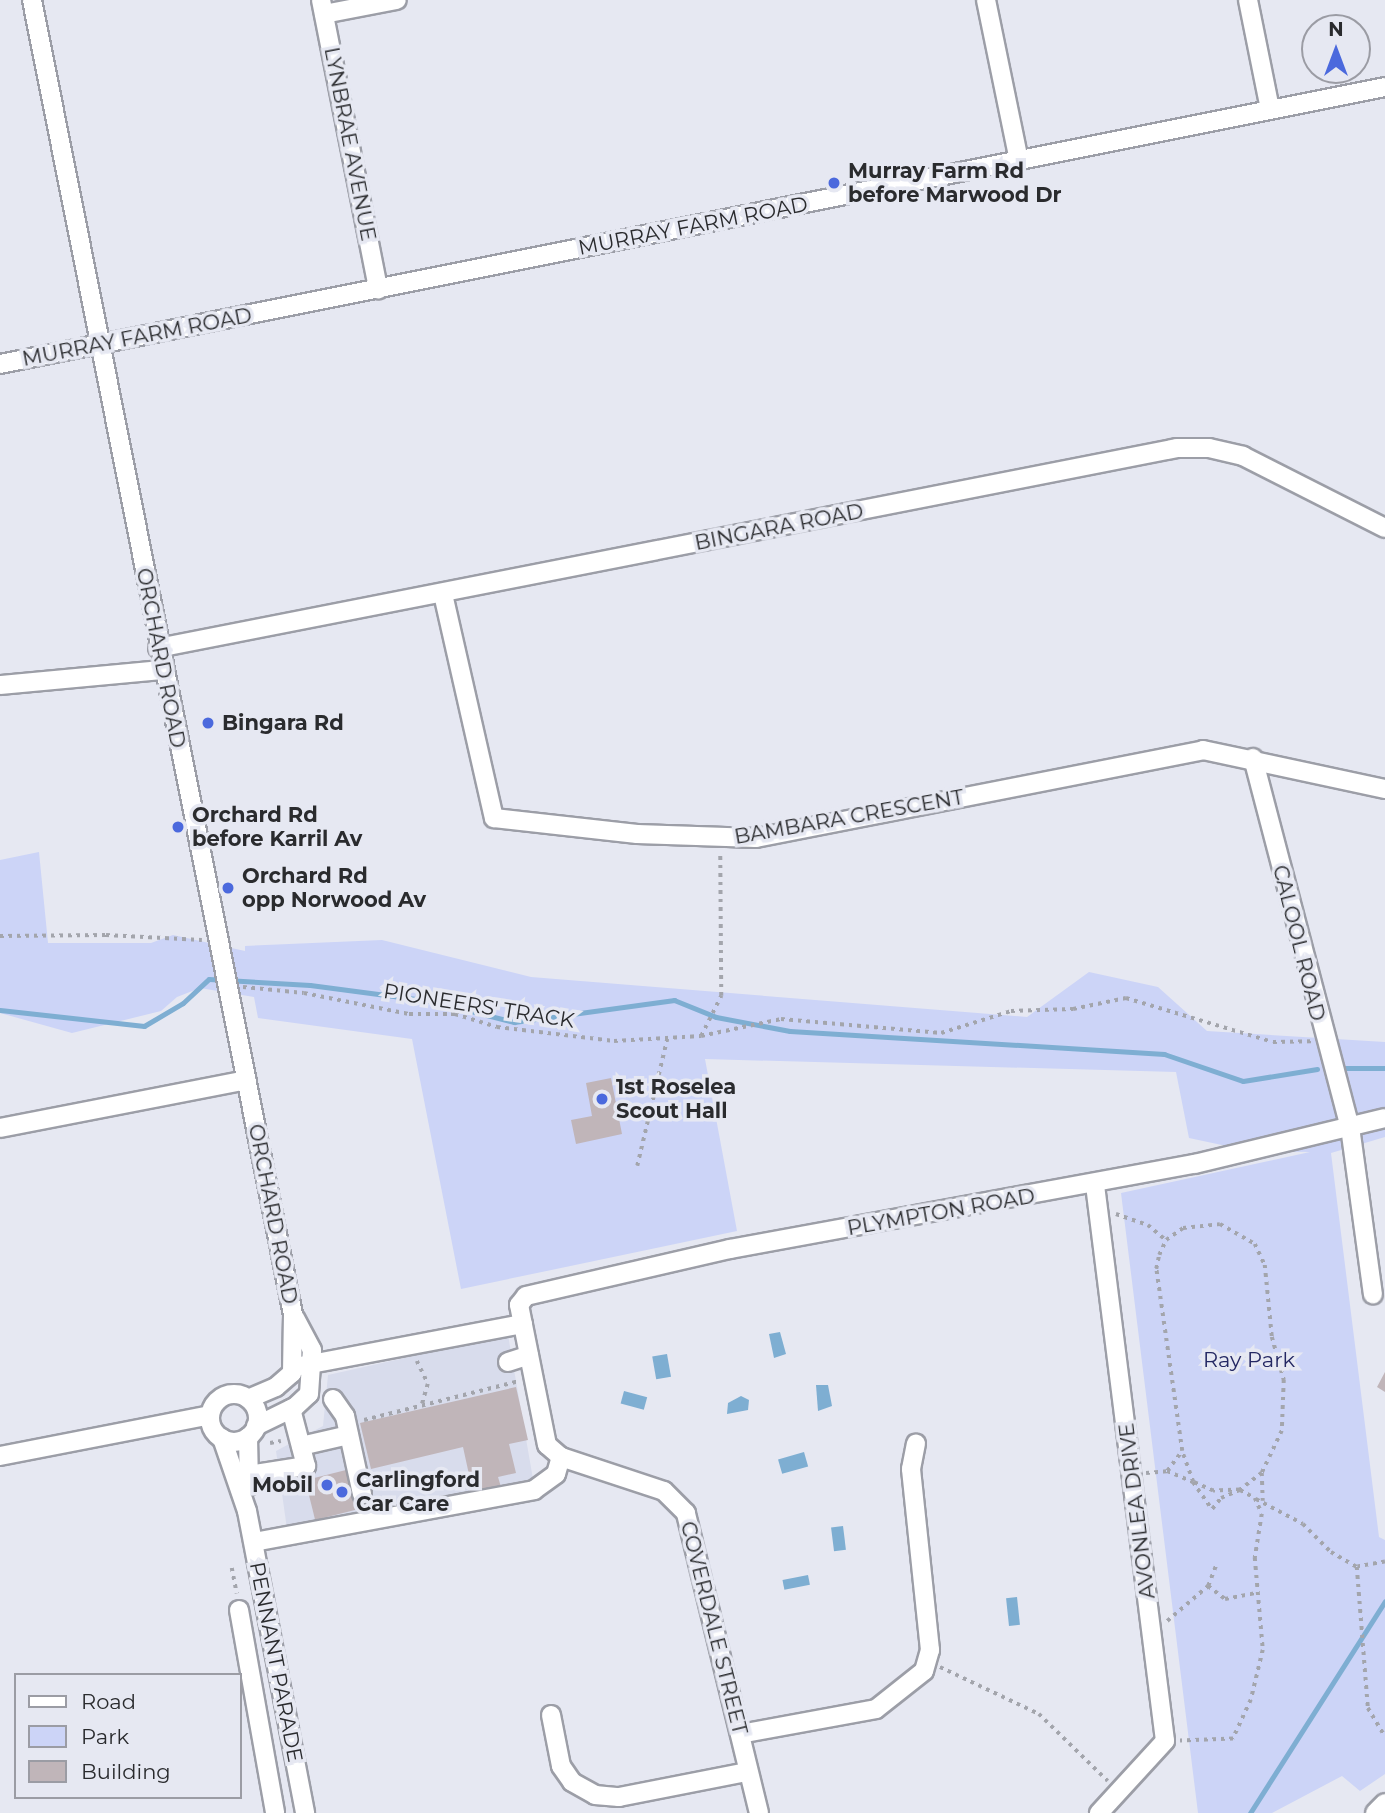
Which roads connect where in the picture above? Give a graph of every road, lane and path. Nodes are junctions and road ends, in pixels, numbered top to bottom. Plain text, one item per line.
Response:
1 (32, 0) edge
2 (397, 0) edge
3 (986, 0) edge
4 (1248, 0) edge
5 (322, 7) edge
6 (1385, 87) edge
7 (1270, 110) junction
8 (1019, 161) junction
9 (378, 289) junction
10 (98, 344) junction
11 (0, 364) edge
12 (1385, 528) edge
13 (443, 593) junction
14 (158, 648) junction
15 (163, 670) junction
16 (0, 685) edge
17 (1253, 758) junction
18 (1385, 789) edge
19 (720, 840) junction
20 (0, 936) edge
21 (222, 962) junction
22 (233, 986) junction
23 (701, 1036) junction
24 (667, 1040) junction
25 (1324, 1040) junction
26 (246, 1080) junction
27 (1385, 1118) edge
28 (1350, 1127) junction
29 (0, 1128) edge
30 (637, 1166) dead end
31 (1095, 1185) junction
32 (1098, 1208) junction
33 (1166, 1240) junction
34 (1373, 1294) dead end
35 (523, 1324) junction
36 (412, 1356) dead end
37 (519, 1359) junction
38 (304, 1365) junction
39 (309, 1394) junction
40 (248, 1399) junction
41 (422, 1405) junction
42 (291, 1409) junction
43 (210, 1415) junction
44 (348, 1430) junction
45 (252, 1431) junction
46 (222, 1438) junction
47 (299, 1441) junction
48 (270, 1443) dead end
49 (916, 1443) dead end
50 (1182, 1451) junction
51 (0, 1456) edge
52 (561, 1457) junction
53 (1167, 1471) junction
54 (1133, 1474) junction
55 (1262, 1474) junction
56 (249, 1475) junction
57 (1193, 1482) junction
58 (1240, 1490) junction
59 (362, 1494) dead end
60 (1255, 1498) junction
61 (1263, 1501) junction
62 (247, 1511) junction
63 (254, 1542) junction
64 (1385, 1562) edge
65 (1217, 1563) dead end
66 (1357, 1567) junction
67 (232, 1568) dead end
68 (1208, 1586) junction
69 (1257, 1592) junction
70 (239, 1610) joint
71 (1152, 1635) junction
72 (928, 1661) junction
73 (551, 1715) dead end
74 (740, 1734) junction
75 (1385, 1736) edge
76 (1165, 1741) junction
77 (747, 1772) junction
78 (1120, 1793) junction
79 (1385, 1803) edge
80 (275, 1813) edge
81 (305, 1813) edge
82 (759, 1813) edge
83 (1099, 1813) edge
84 (1375, 1813) edge

1 - 10 street, ORCHARD ROAD
2 - 5 street
3 - 8 street
4 - 7 street
5 - 9 street, LYNBRAE AVENUE
6 - 7 street, MURRAY FARM ROAD
7 - 8 street, MURRAY FARM ROAD
8 - 9 street, MURRAY FARM ROAD
9 - 10 street, MURRAY FARM ROAD
10 - 11 street, MURRAY FARM ROAD
10 - 14 street, ORCHARD ROAD
12 - 13 street, BINGARA ROAD
13 - 14 street, BINGARA ROAD
13 - 19 street, BAMBARA CRESCENT
14 - 15 street, ORCHARD ROAD
15 - 16 street
15 - 21 street, ORCHARD ROAD
17 - 18 street, BAMBARA CRESCENT
17 - 19 street, BAMBARA CRESCENT
17 - 25 street, CALOOL ROAD
19 - 23 path
20 - 21 path
21 - 22 street, ORCHARD ROAD
22 - 24 path, PIONEERS' TRACK
22 - 26 street, ORCHARD ROAD
23 - 24 path, PIONEERS' TRACK
23 - 25 path, PIONEERS' TRACK
24 - 30 path
25 - 28 street, CALOOL ROAD
26 - 29 street
26 - 38 street, ORCHARD ROAD
27 - 28 street, PLYMPTON ROAD
28 - 31 street, PLYMPTON ROAD
28 - 34 street, CALOOL ROAD
31 - 32 street, AVONLEA DRIVE
31 - 35 street, PLYMPTON ROAD
32 - 33 path
32 - 54 street, AVONLEA DRIVE
33 - 50 path
33 - 55 path
35 - 37 street
35 - 38 street
36 - 41 path
37 - 41 path
37 - 52 street
38 - 39 street, ORCHARD ROAD
38 - 40 street
39 - 42 street
39 - 44 street
40 - 43 street
40 - 45 street
41 - 44 path
42 - 45 street
42 - 47 street
43 - 46 street
43 - 51 street
44 - 47 street
44 - 59 street
45 - 46 street
45 - 56 street, PENNANT PARADE
46 - 62 street, PENNANT PARADE
47 - 48 path
47 - 56 street
49 - 72 street
50 - 53 path
50 - 57 path
52 - 63 street
52 - 74 street, COVERDALE STREET
53 - 54 path
53 - 57 path
54 - 71 street, AVONLEA DRIVE
55 - 58 path
55 - 61 path
56 - 62 street, PENNANT PARADE
57 - 58 path
57 - 58 path
58 - 60 path
60 - 61 path
60 - 69 path
61 - 66 path
62 - 63 street, PENNANT PARADE
63 - 81 street, PENNANT PARADE
64 - 66 path
65 - 68 path
66 - 75 path
67 - 70 path
68 - 69 path
68 - 71 path
69 - 76 path
70 - 80 street
71 - 76 street, AVONLEA DRIVE
72 - 74 street
72 - 78 path
73 - 77 street
74 - 77 street, COVERDALE STREET
76 - 78 street
77 - 82 street, COVERDALE STREET
78 - 83 street
79 - 84 street

